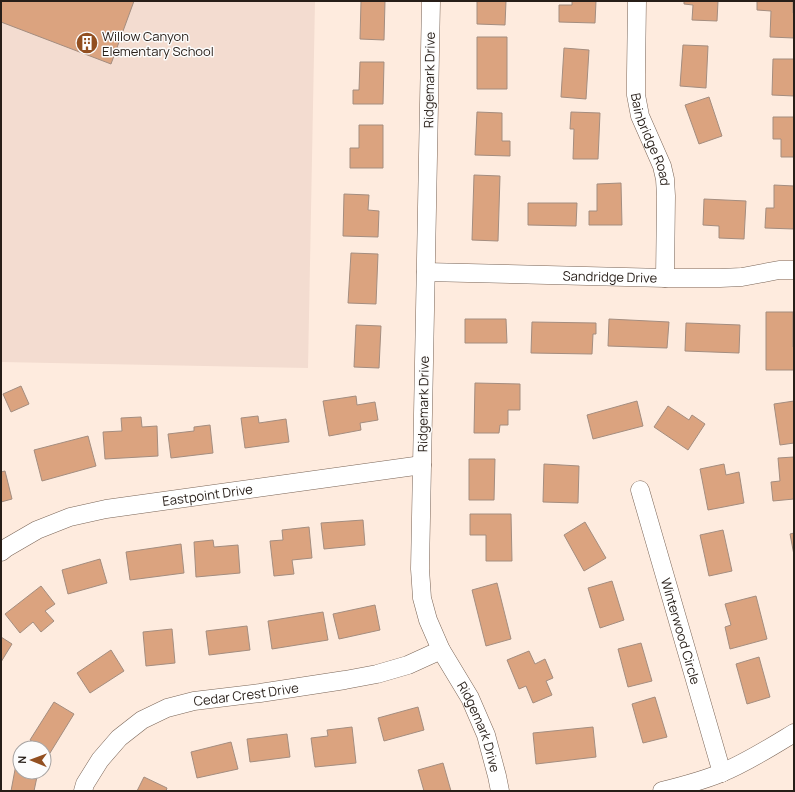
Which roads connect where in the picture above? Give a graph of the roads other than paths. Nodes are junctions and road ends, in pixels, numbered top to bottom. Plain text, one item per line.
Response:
1 (430, 1) edge
2 (637, 1) edge
3 (794, 270) edge
4 (426, 272) junction
5 (664, 278) junction
6 (422, 465) junction
7 (640, 490) dead end
8 (1, 552) edge
9 (441, 650) junction
10 (794, 733) edge
11 (722, 773) junction
12 (83, 791) edge
13 (500, 791) edge
14 (662, 791) edge

1 - 4 street, Ridgemark Drive
2 - 5 street, Bainbridge Road
3 - 5 street, Sandridge Drive
4 - 5 street, Sandridge Drive
4 - 6 street, Ridgemark Drive
6 - 8 street, Eastpoint Drive
6 - 9 street, Ridgemark Drive
7 - 11 street, Winterwood Circle
9 - 12 street, Cedar Crest Drive
9 - 13 street, Ridgemark Drive
10 - 11 street
11 - 14 street

